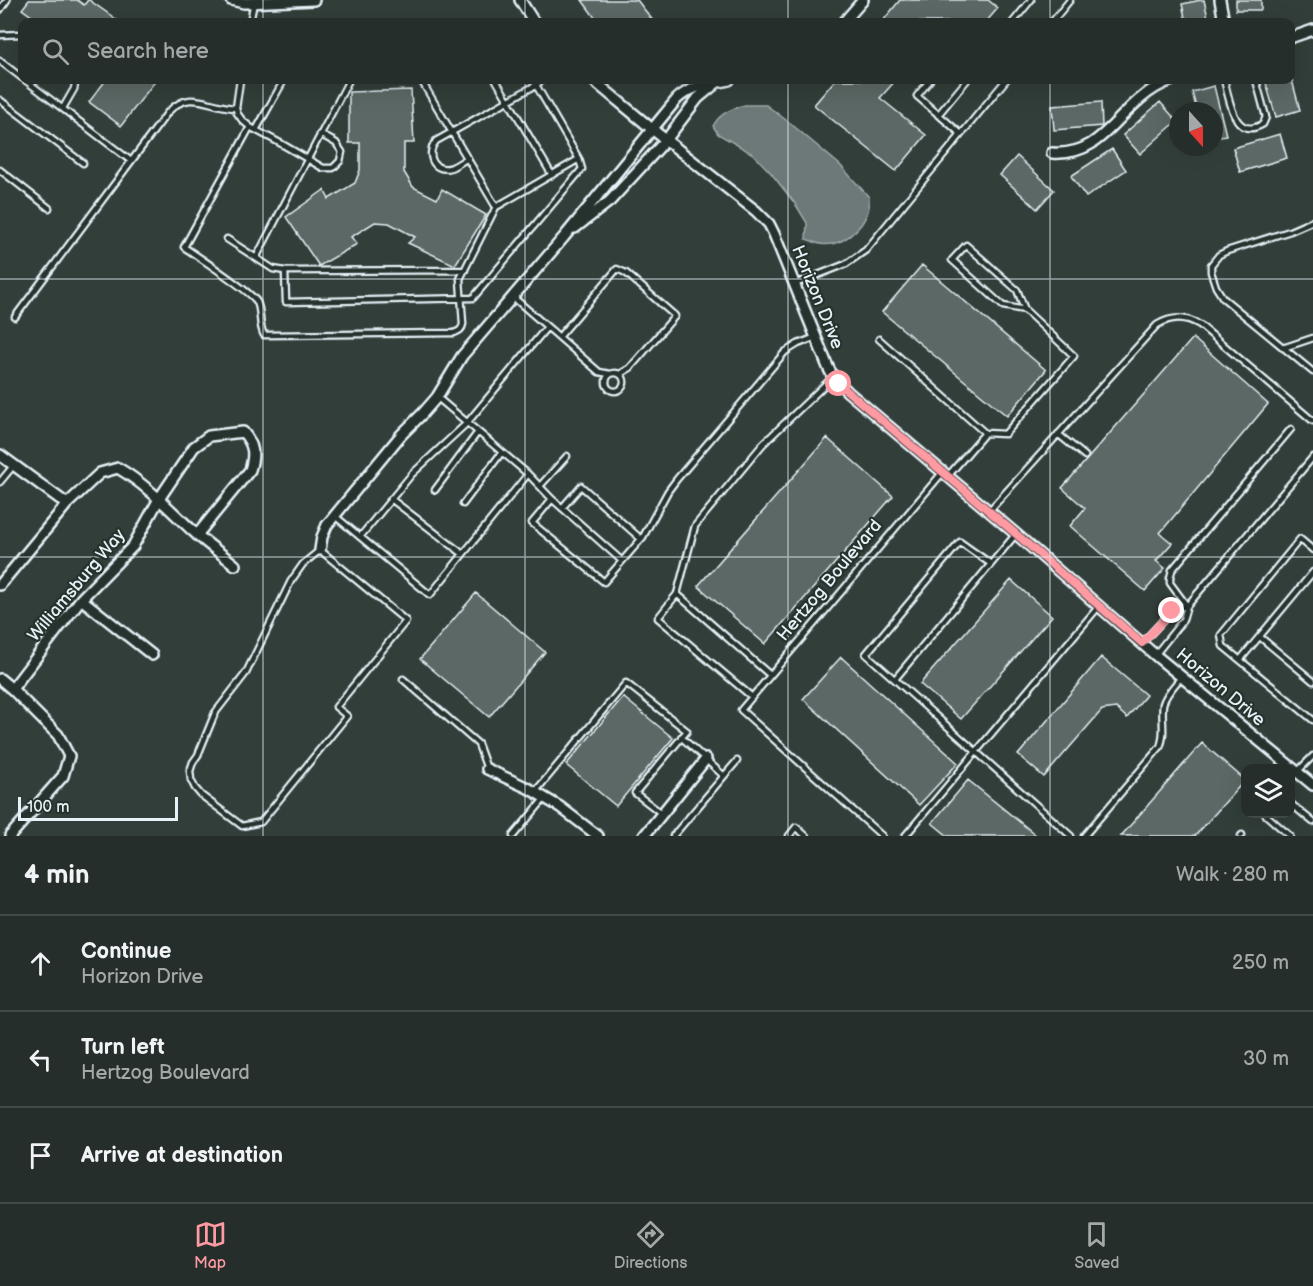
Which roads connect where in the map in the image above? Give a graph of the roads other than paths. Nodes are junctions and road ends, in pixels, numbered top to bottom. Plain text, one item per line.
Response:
1 (7, 0) edge
2 (231, 0) edge
3 (306, 0) edge
4 (314, 0) edge
5 (520, 0) edge
6 (863, 0) edge
7 (1031, 0) edge
8 (1070, 0) edge
9 (1220, 0) edge
10 (254, 1) edge
11 (0, 10) edge
12 (251, 18) edge
13 (531, 18) edge
14 (847, 18) edge
15 (1016, 18) edge
16 (1055, 18) edge
17 (1223, 18) edge
18 (1313, 30) edge
19 (0, 34) edge
20 (18, 34) edge
21 (1295, 36) edge
22 (0, 61) edge
23 (18, 74) edge
24 (31, 84) edge
25 (75, 84) edge
26 (239, 84) edge
27 (282, 84) edge
28 (347, 84) edge
29 (423, 84) edge
30 (499, 84) edge
31 (598, 84) edge
32 (708, 84) edge
33 (715, 84) edge
34 (927, 84) edge
35 (964, 84) edge
36 (1002, 84) edge
37 (1163, 84) edge
38 (1225, 84) edge
39 (1257, 84) edge
40 (536, 85) joint
41 (0, 100) edge
42 (509, 100) junction
43 (63, 108) junction
44 (236, 108) junction
45 (939, 115) junction
46 (250, 127) junction
47 (652, 129) junction
48 (256, 130) junction
49 (452, 132) junction
50 (321, 134) junction
51 (961, 134) junction
52 (666, 140) junction
53 (1052, 153) dead end
54 (468, 158) junction
55 (307, 159) junction
56 (579, 159) junction
57 (131, 161) junction
58 (83, 163) dead end
59 (0, 170) edge
60 (552, 175) junction
61 (495, 207) junction
62 (49, 208) dead end
63 (1313, 221) edge
64 (564, 237) junction
65 (227, 238) dead end
66 (256, 258) junction
67 (465, 270) junction
68 (285, 271) junction
69 (795, 284) junction
70 (513, 297) junction
71 (462, 299) junction
72 (1025, 310) junction
73 (15, 316) dead end
74 (547, 327) junction
75 (560, 337) junction
76 (816, 338) junction
77 (1313, 338) edge
78 (879, 339) dead end
79 (1283, 348) junction
80 (1313, 372) edge
81 (610, 374) junction
82 (620, 374) junction
83 (834, 377) junction
84 (437, 397) junction
85 (1313, 421) edge
86 (467, 423) junction
87 (1291, 429) dead end
88 (478, 432) junction
89 (985, 433) junction
90 (1058, 434) junction
91 (502, 452) junction
92 (0, 455) edge
93 (567, 456) dead end
94 (1085, 456) dead end
95 (1313, 457) edge
96 (14, 465) junction
97 (528, 474) junction
98 (945, 474) junction
99 (0, 482) edge
100 (540, 486) junction
101 (435, 490) dead end
102 (159, 499) junction
103 (391, 499) junction
104 (552, 499) junction
105 (67, 504) junction
106 (463, 504) dead end
107 (562, 508) junction
108 (989, 511) junction
109 (335, 516) junction
110 (1016, 534) junction
111 (197, 535) junction
112 (360, 537) junction
113 (641, 539) junction
114 (320, 550) junction
115 (1313, 550) edge
116 (463, 554) junction
117 (622, 561) junction
118 (991, 564) junction
119 (235, 565) dead end
120 (1313, 572) edge
121 (0, 585) edge
122 (677, 594) junction
123 (81, 599) junction
124 (1100, 605) junction
125 (1187, 606) junction
126 (1260, 636) junction
127 (1142, 643) junction
128 (1155, 654) junction
129 (152, 655) dead end
130 (1240, 660) junction
131 (770, 675) junction
132 (1182, 676) junction
133 (0, 679) edge
134 (403, 679) dead end
135 (895, 679) junction
136 (1313, 681) edge
137 (12, 689) junction
138 (752, 697) junction
139 (1313, 720) edge
140 (681, 737) junction
141 (976, 751) junction
142 (1313, 756) edge
143 (706, 759) junction
144 (736, 761) dead end
145 (487, 769) joint
146 (1297, 772) junction
147 (724, 776) junction
148 (1313, 785) edge
149 (535, 792) junction
150 (544, 798) junction
151 (1295, 807) edge
152 (662, 814) junction
153 (1269, 818) edge
154 (1313, 822) edge
155 (10, 836) edge
156 (513, 836) edge
157 (597, 836) edge
158 (644, 836) edge
159 (673, 836) edge
160 (789, 836) edge
161 (806, 836) edge
162 (882, 836) edge
163 (905, 836) edge
164 (1071, 836) edge
165 (1084, 836) edge
166 (1290, 836) edge

1 - 11 lane
2 - 10 street
3 - 4 street
3 - 10 street
5 - 13 street
6 - 14 street
7 - 15 lane
8 - 16 lane
9 - 17 street
10 - 12 lane
18 - 21 street
19 - 20 lane
22 - 23 lane
24 - 43 lane
25 - 43 lane
26 - 44 lane
27 - 48 lane
28 - 50 lane
29 - 49 lane
30 - 42 lane
31 - 47 street, Horizon Drive
32 - 47 street
33 - 52 street
34 - 45 lane
35 - 45 lane
36 - 51 lane
37 - 53 street
38 - 39 lane
40 - 42 lane
40 - 56 lane
41 - 58 lane
42 - 49 lane
42 - 60 lane
43 - 57 lane
44 - 46 lane
44 - 57 lane
45 - 51 lane
46 - 48 lane
46 - 71 lane
47 - 52 street, Horizon Drive
47 - 64 street
48 - 55 lane
49 - 54 lane
49 - 54 lane
50 - 55 lane
50 - 55 lane
51 - 69 lane
52 - 64 street
52 - 69 street, Horizon Drive
54 - 61 lane
55 - 66 lane
56 - 60 lane
56 - 71 lane
57 - 73 lane
59 - 62 lane
60 - 61 lane
61 - 67 lane
63 - 79 lane
64 - 70 street
65 - 66 lane
66 - 68 lane
67 - 68 lane
67 - 71 lane
68 - 71 lane
69 - 76 street, Horizon Drive
70 - 74 lane
70 - 84 street
72 - 72 lane
72 - 89 lane
74 - 75 lane
74 - 86 lane
75 - 81 lane
75 - 82 lane
76 - 83 street, Horizon Drive
76 - 113 lane
77 - 79 lane
78 - 89 lane
79 - 80 lane
81 - 82 lane
81 - 82 lane
83 - 98 street, Horizon Drive
83 - 122 lane
84 - 86 lane
84 - 109 street
85 - 90 lane
86 - 88 lane
86 - 103 lane
87 - 125 lane
88 - 91 lane
88 - 101 lane
89 - 98 lane, Hertzog Boulevard
90 - 94 lane
90 - 108 lane
91 - 97 lane
91 - 106 lane
92 - 96 street
93 - 100 lane
95 - 125 lane
96 - 99 lane
96 - 105 street
97 - 100 lane
97 - 116 lane
98 - 108 street, Horizon Drive
98 - 131 lane, Hertzog Boulevard
100 - 104 lane
102 - 105 street
102 - 111 street
102 - 111 street, Williamsburg Way
102 - 123 street, Williamsburg Way
103 - 112 lane
103 - 116 lane
104 - 107 lane
104 - 117 lane
105 - 121 street
107 - 113 lane
107 - 117 lane
108 - 110 street, Horizon Drive
109 - 112 lane
109 - 114 street
110 - 118 lane
110 - 124 street, Horizon Drive
111 - 119 street
112 - 116 lane
113 - 117 lane
114 - 114 lane
115 - 130 lane
118 - 135 lane
118 - 135 lane
120 - 126 lane
122 - 131 lane
122 - 138 lane
123 - 129 street
123 - 137 street, Williamsburg Way
124 - 127 street, Horizon Drive
124 - 141 lane
125 - 127 lane
125 - 128 lane
126 - 130 lane
126 - 136 lane
127 - 128 street, Horizon Drive
128 - 132 street, Horizon Drive
130 - 139 lane
131 - 138 lane, Hertzog Boulevard
132 - 146 street, Horizon Drive
132 - 165 lane
133 - 137 street
134 - 145 lane
135 - 141 lane
137 - 155 street
138 - 162 lane, Hertzog Boulevard
140 - 143 lane
140 - 149 lane
140 - 152 lane
141 - 163 lane
141 - 164 lane
142 - 146 lane
143 - 147 lane
143 - 152 street
144 - 147 lane
145 - 149 street
146 - 148 street, Horizon Drive
147 - 159 lane
149 - 150 street
150 - 156 lane
150 - 157 street
151 - 154 lane
152 - 158 street
153 - 166 lane
160 - 161 lane

